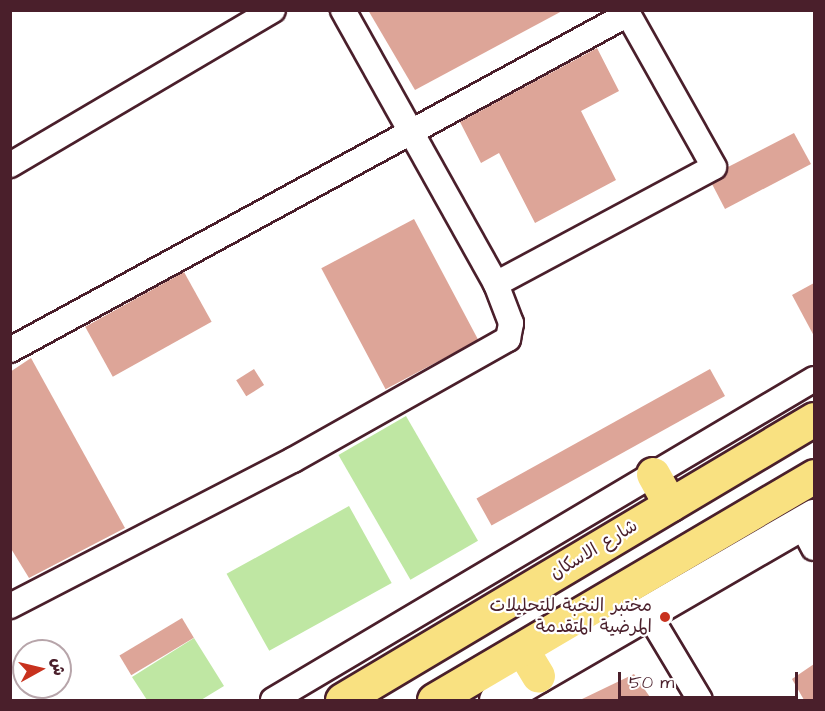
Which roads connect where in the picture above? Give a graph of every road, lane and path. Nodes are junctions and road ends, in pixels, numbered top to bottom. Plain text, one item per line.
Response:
1 (273, 10) edge
2 (343, 10) edge
3 (627, 12) edge
4 (410, 129) junction
5 (10, 165) edge
6 (496, 284) junction
7 (10, 350) edge
8 (814, 379) edge
9 (814, 419) edge
10 (653, 474) junction
11 (814, 476) edge
12 (670, 505) junction
13 (810, 529) edge
14 (10, 606) edge
15 (648, 614) junction
16 (530, 662) junction
17 (273, 700) edge
18 (342, 700) edge
19 (434, 700) edge
20 (496, 700) edge
21 (700, 700) edge

1 - 5 street
2 - 4 street
3 - 4 street
3 - 6 street
4 - 6 street
4 - 7 street
6 - 14 street
8 - 10 street
9 - 12 main road, شارع الاسكان
10 - 12 main road
10 - 17 street
11 - 16 main road
12 - 18 main road, شارع الاسكان
13 - 15 street
15 - 16 street
15 - 21 street
16 - 19 main road
16 - 20 street

